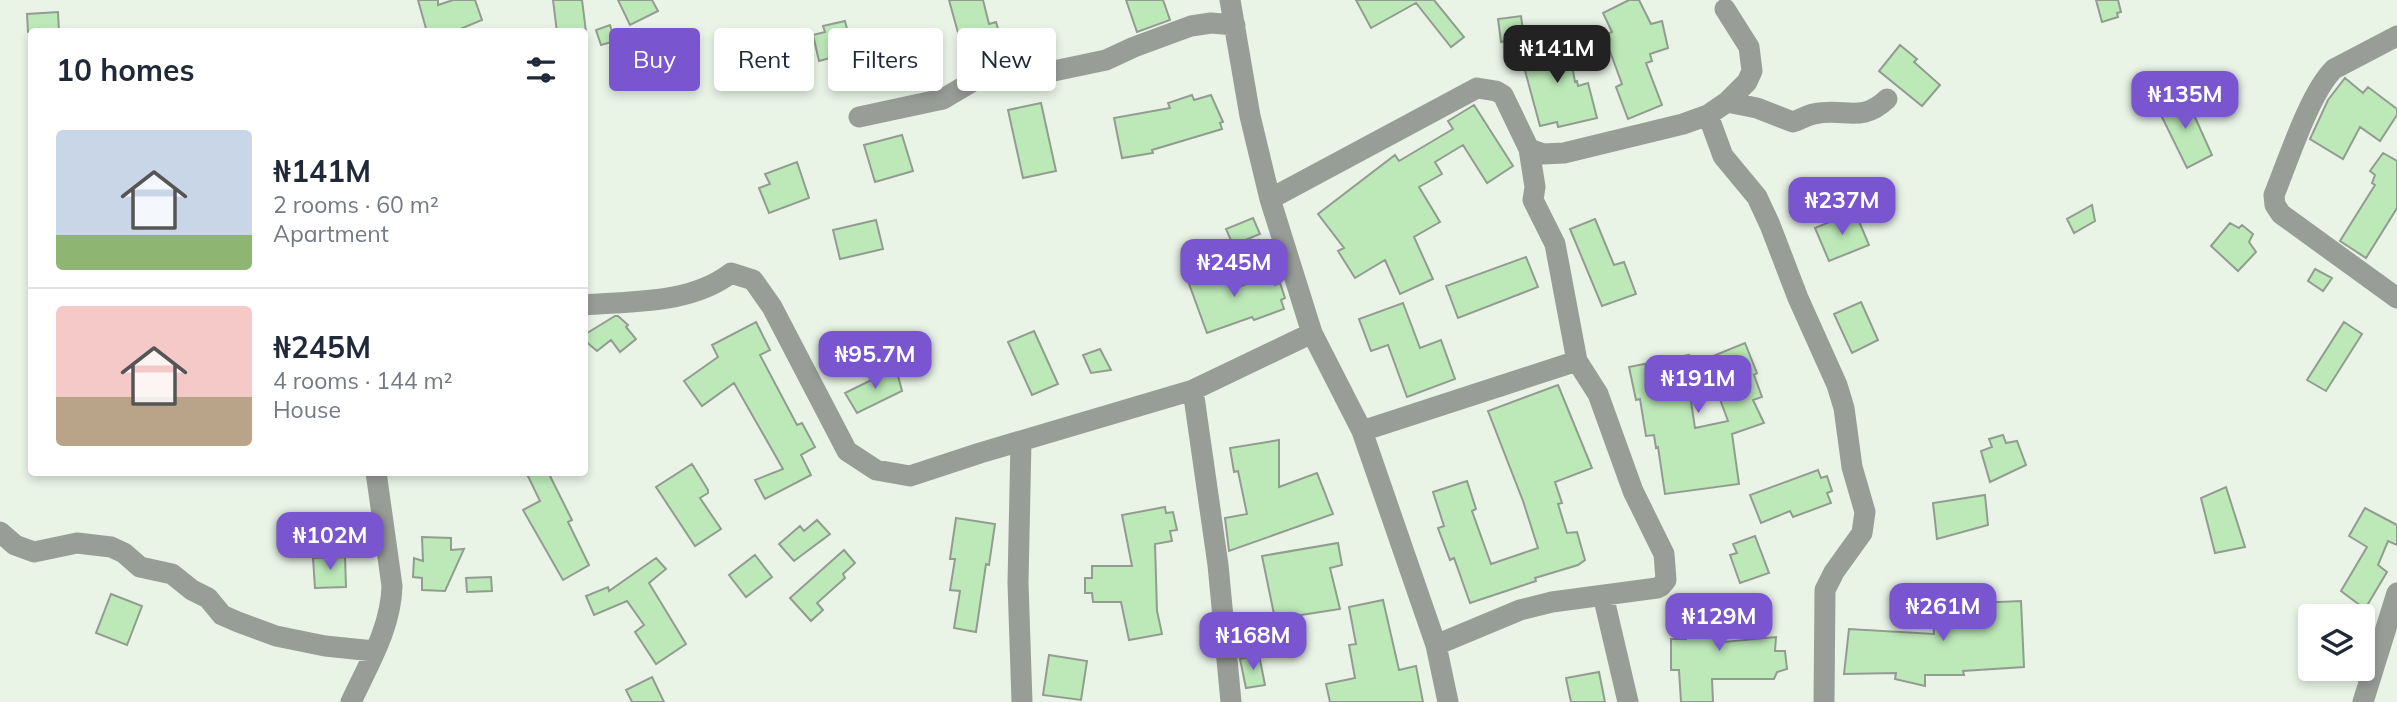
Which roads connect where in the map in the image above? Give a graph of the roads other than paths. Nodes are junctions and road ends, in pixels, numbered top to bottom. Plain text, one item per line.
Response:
1 (1230, 0) edge
2 (1725, 9) dead end
3 (1235, 25) junction
4 (2397, 36) edge
5 (1887, 99) dead end
6 (1727, 102) junction
7 (1707, 115) junction
8 (859, 117) dead end
9 (1529, 149) junction
10 (1270, 199) junction
11 (2397, 298) edge
12 (588, 305) edge
13 (1312, 333) junction
14 (1577, 361) junction
15 (1193, 390) junction
16 (1362, 432) junction
17 (1021, 442) junction
18 (377, 476) edge
19 (0, 531) edge
20 (2397, 593) edge
21 (1603, 595) junction
22 (1436, 645) junction
23 (374, 651) junction
24 (351, 702) edge
25 (1023, 702) edge
26 (1231, 702) edge
27 (1448, 702) edge
28 (1629, 702) edge
29 (1824, 702) edge
30 (2363, 702) edge

1 - 3 street
2 - 6 street
3 - 8 street
3 - 10 street
4 - 11 street
5 - 6 street
6 - 7 street
7 - 9 street
7 - 29 street
9 - 10 street
9 - 14 street
10 - 13 street
12 - 17 street
13 - 15 street
13 - 16 street
14 - 16 street
14 - 21 street
15 - 17 street
15 - 26 street
16 - 22 street
17 - 25 street
18 - 23 street
19 - 23 street
20 - 30 street
21 - 22 street
21 - 28 street
22 - 27 street
23 - 24 street

